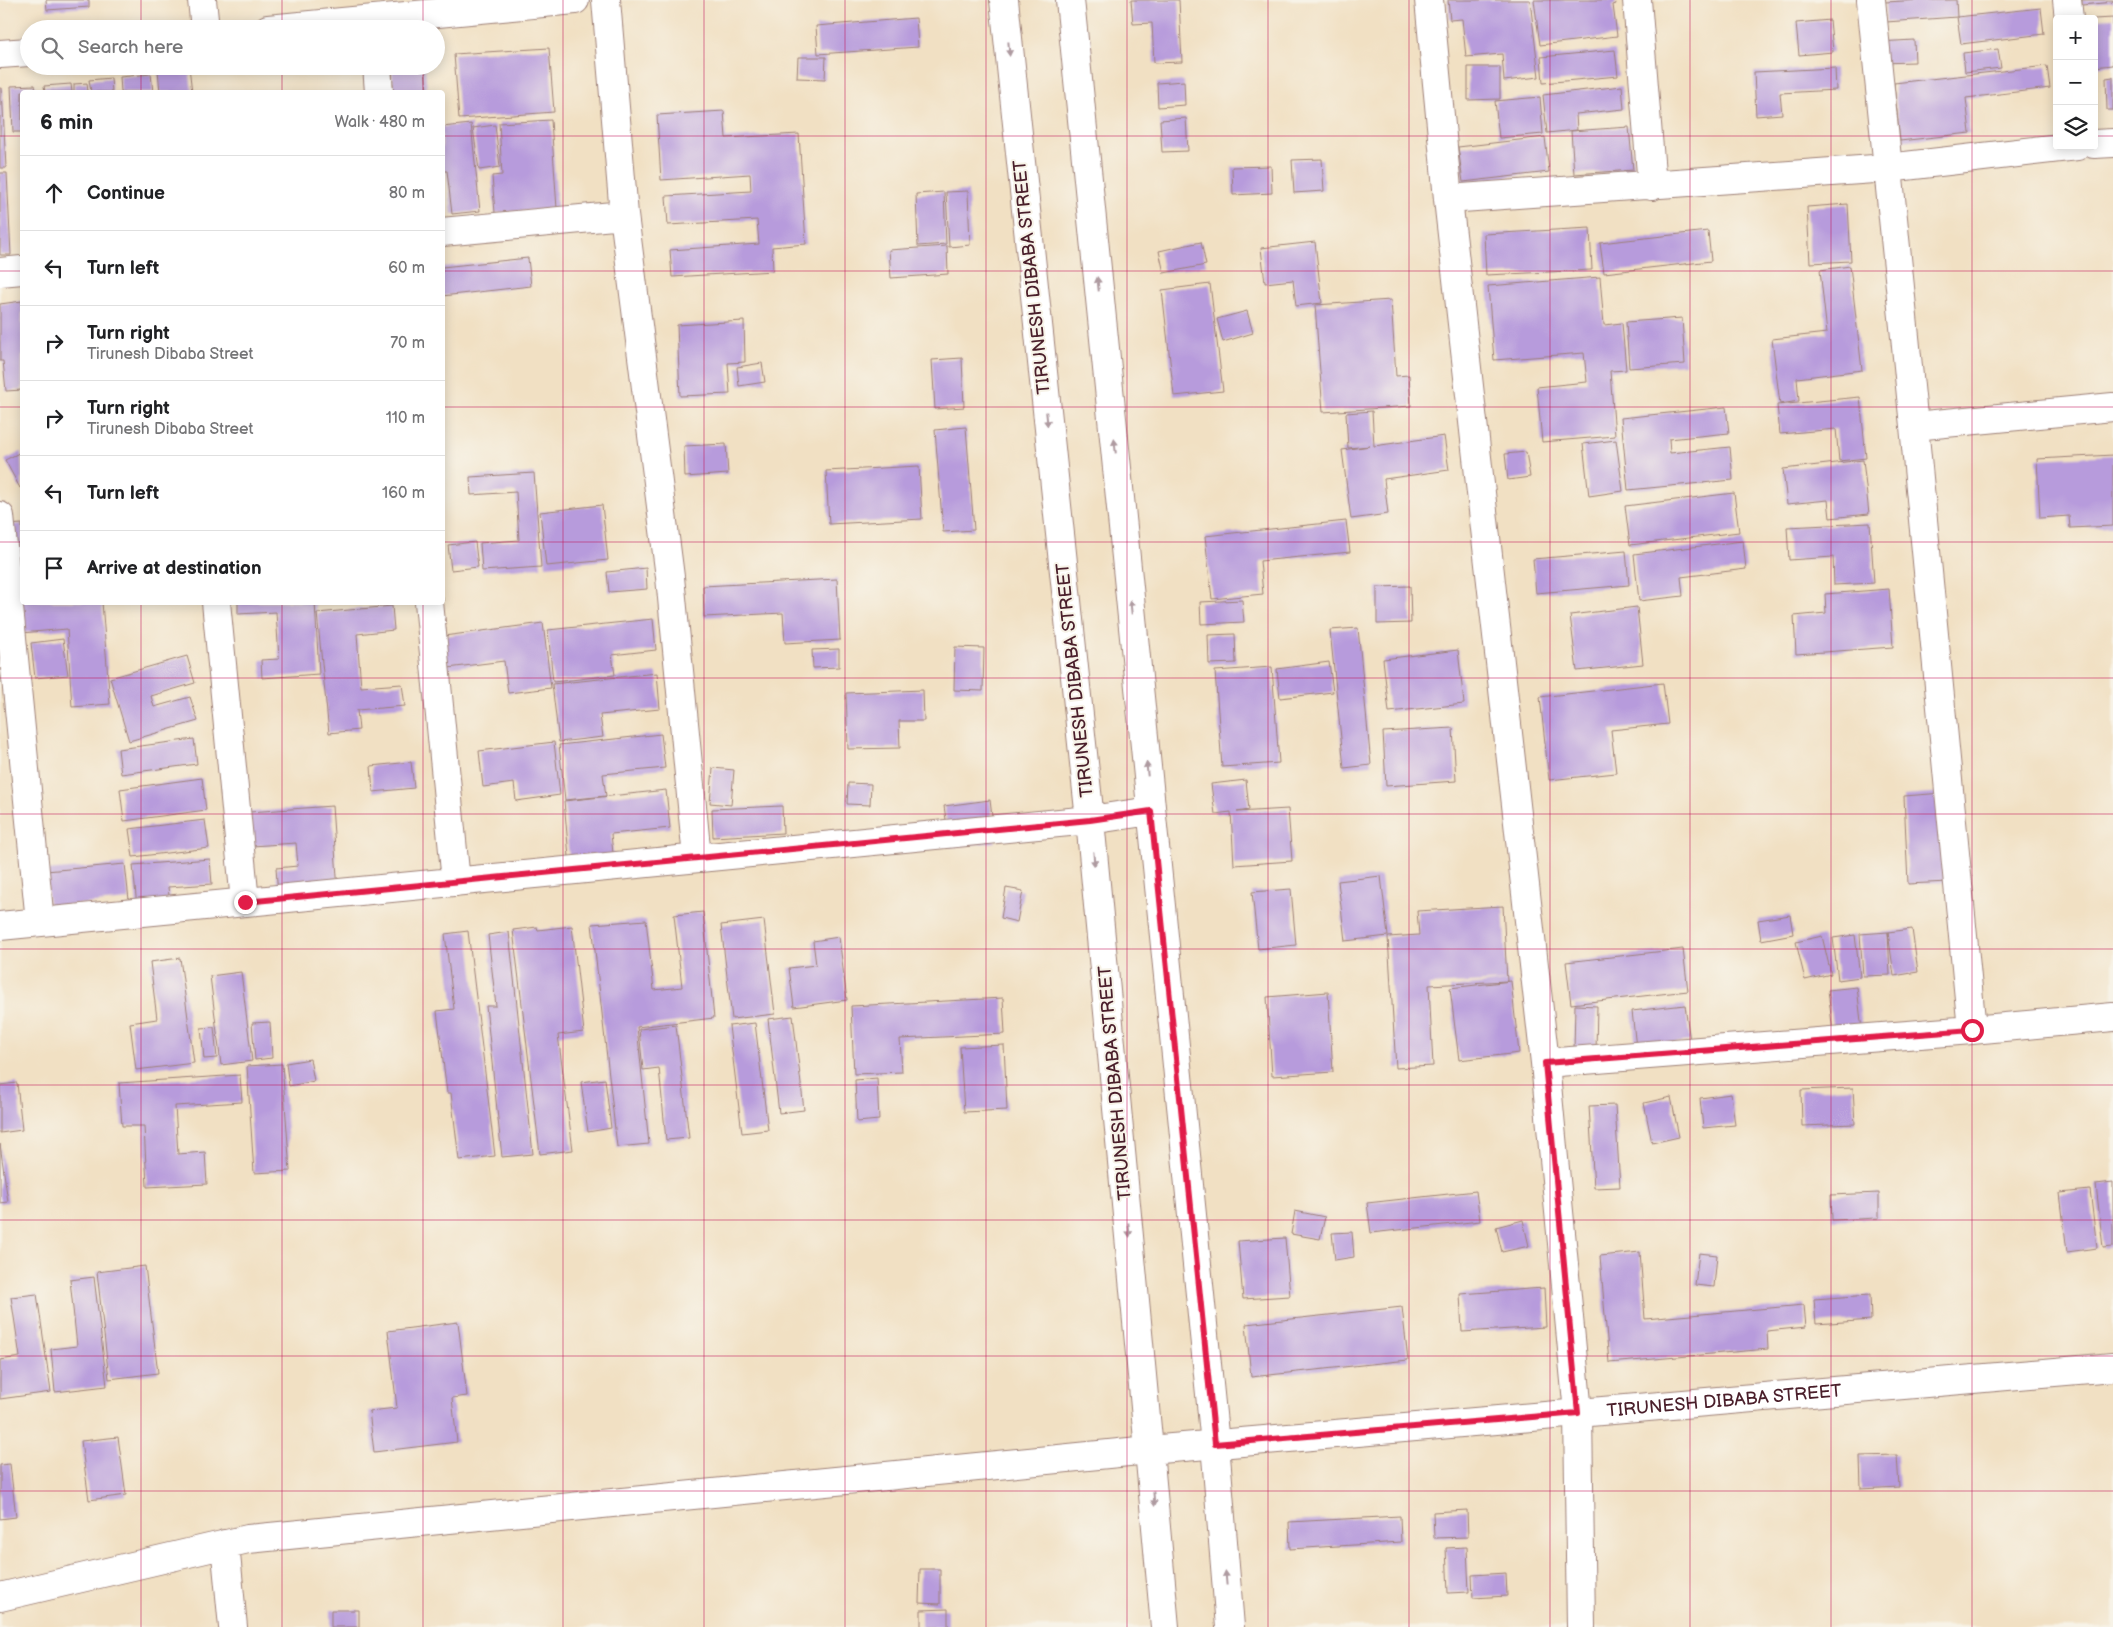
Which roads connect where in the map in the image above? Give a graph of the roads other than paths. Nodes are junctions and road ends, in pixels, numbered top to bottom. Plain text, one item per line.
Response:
1 (202, 0) edge
2 (575, 0) edge
3 (606, 0) edge
4 (1004, 0) edge
5 (1070, 0) edge
6 (1429, 0) edge
7 (1637, 0) edge
8 (1871, 0) edge
9 (2067, 0) edge
10 (419, 7) edge
11 (2069, 15) edge
12 (204, 20) edge
13 (383, 20) edge
14 (20, 53) edge
15 (0, 54) edge
16 (378, 75) edge
17 (379, 90) edge
18 (2113, 143) edge
19 (2098, 144) edge
20 (2053, 149) edge
21 (1888, 168) junction
22 (1652, 186) junction
23 (1448, 199) junction
24 (624, 215) junction
25 (445, 232) edge
26 (20, 270) edge
27 (0, 272) edge
28 (2113, 407) edge
29 (1914, 426) junction
30 (0, 516) edge
31 (216, 605) edge
32 (429, 605) edge
33 (1151, 811) junction
34 (1090, 820) junction
35 (697, 858) junction
36 (456, 882) junction
37 (245, 902) junction
38 (40, 922) junction
39 (0, 926) edge
40 (2113, 1017) edge
41 (1972, 1030) junction
42 (1545, 1063) junction
43 (2113, 1367) edge
44 (1578, 1413) junction
45 (1215, 1444) junction
46 (1150, 1450) junction
47 (225, 1544) junction
48 (0, 1597) edge
49 (233, 1627) edge
50 (1165, 1627) edge
51 (1230, 1627) edge
52 (1581, 1627) edge

1 - 12 street
2 - 10 street
3 - 24 street
4 -> 34 street, TIRUNESH DIBABA STREET
33 -> 5 street
6 - 23 street
7 - 22 street
8 - 21 street
9 - 11 street
10 - 13 street
14 - 15 street
16 - 17 street
18 - 19 street
20 - 21 street
21 - 22 street
21 - 29 street
22 - 23 street
23 - 42 street
24 - 25 street
24 - 35 street
26 - 27 street
28 - 29 street
29 - 41 street
30 - 38 street
31 - 37 street
32 - 36 street
33 - 34 street
33 - 45 street
34 - 35 street
34 -> 46 street, TIRUNESH DIBABA STREET
35 - 36 street
36 - 37 street
37 - 38 street
38 - 39 street
40 - 41 street
41 - 42 street
42 - 44 street
43 - 44 street, TIRUNESH DIBABA STREET
44 - 45 street, TIRUNESH DIBABA STREET
44 - 52 street
45 - 46 street, TIRUNESH DIBABA STREET
51 -> 45 street
46 - 47 street
46 -> 50 street, TIRUNESH DIBABA STREET
47 - 48 street
47 - 49 street

